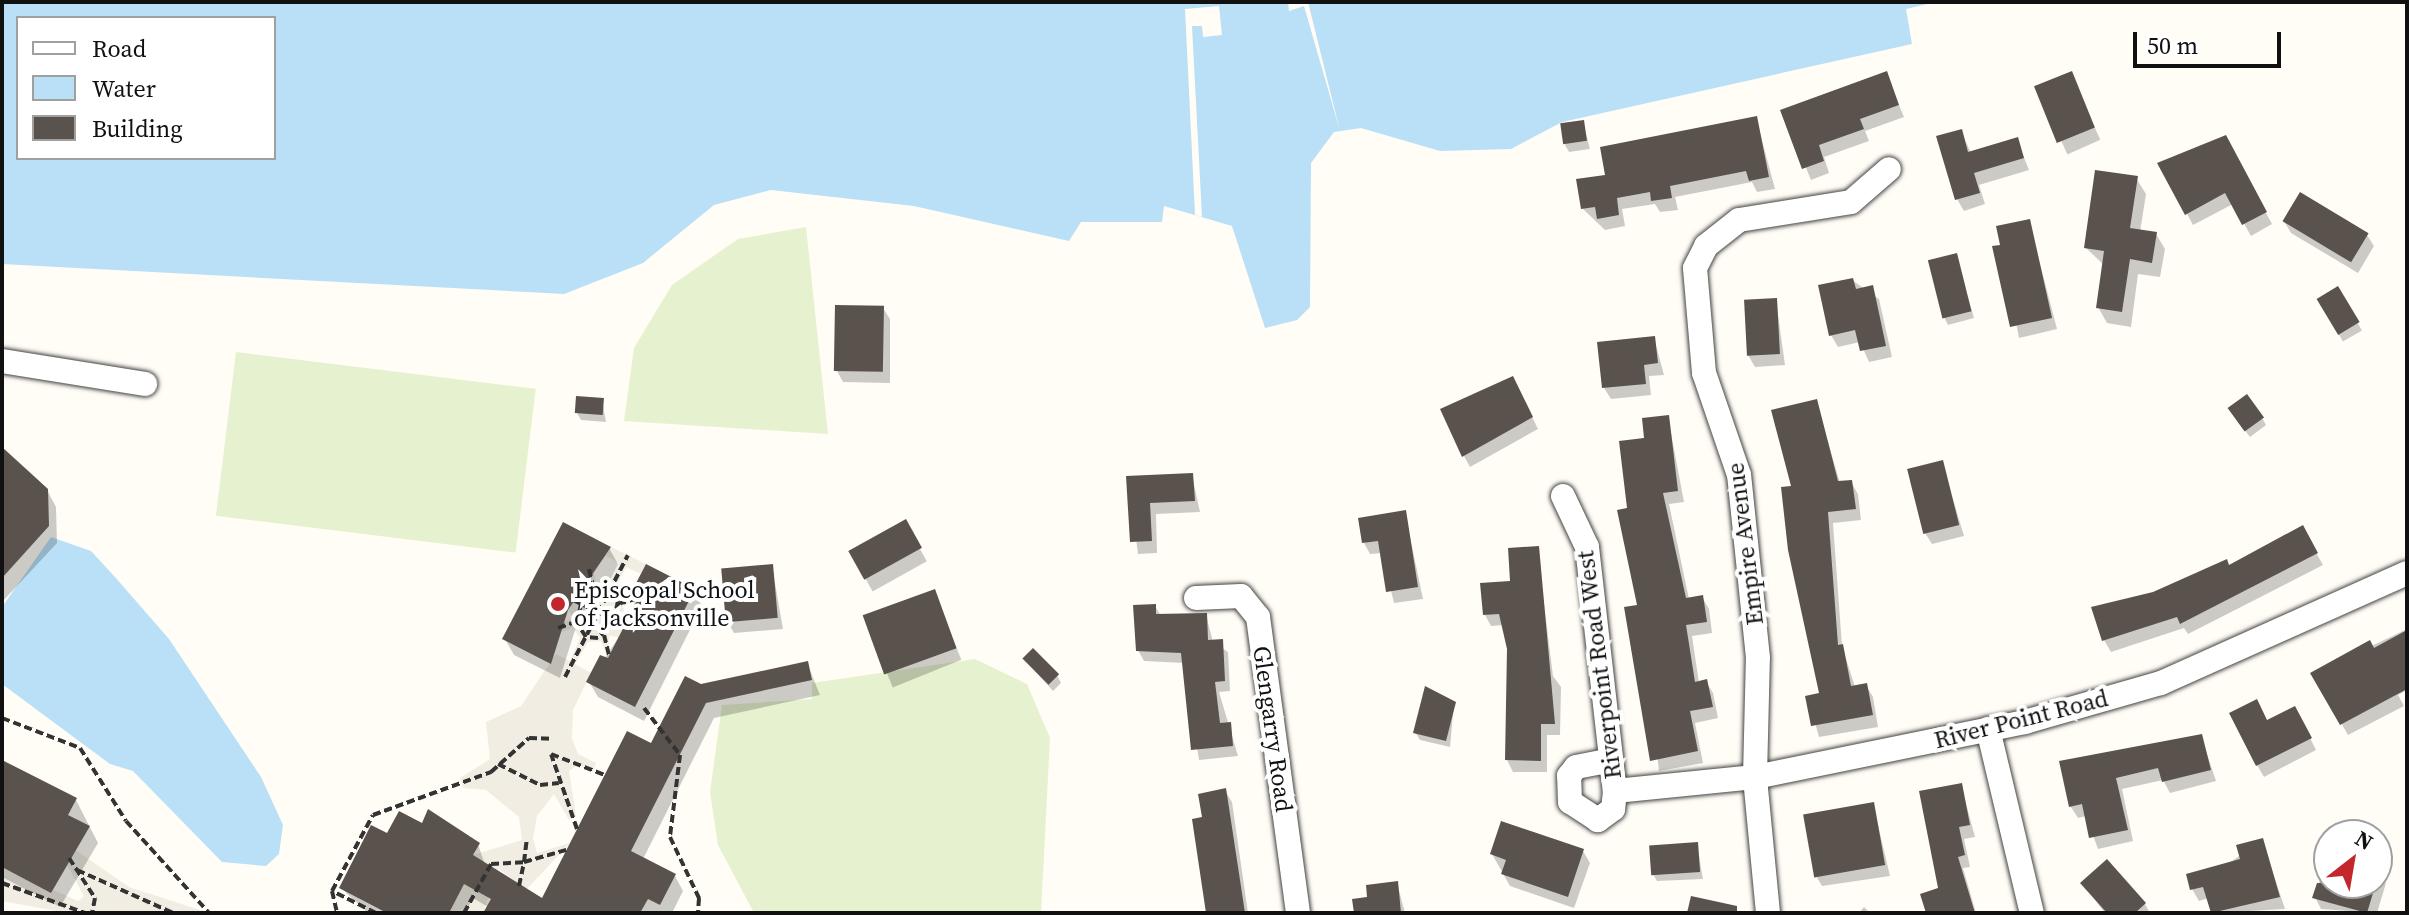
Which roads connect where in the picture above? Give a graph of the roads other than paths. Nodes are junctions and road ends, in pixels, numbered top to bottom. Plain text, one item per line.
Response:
1 (1889, 169) dead end
2 (2, 361) edge
3 (145, 384) dead end
4 (1563, 496) dead end
5 (2407, 573) edge
6 (1196, 598) dead end
7 (1988, 729) junction
8 (1611, 760) junction
9 (1755, 777) junction
10 (1615, 791) junction
11 (1298, 913) edge
12 (1768, 913) edge
13 (2032, 913) edge

1 - 9 street, Empire Avenue
2 - 3 street
4 - 8 street, Riverpoint Road West
5 - 7 street, River Point Road
6 - 11 street, Glengarry Road
7 - 9 street, River Point Road
7 - 13 street
8 - 10 street, Riverpoint Road West
8 - 10 street
9 - 10 street, River Point Road
9 - 12 street, Empire Avenue

